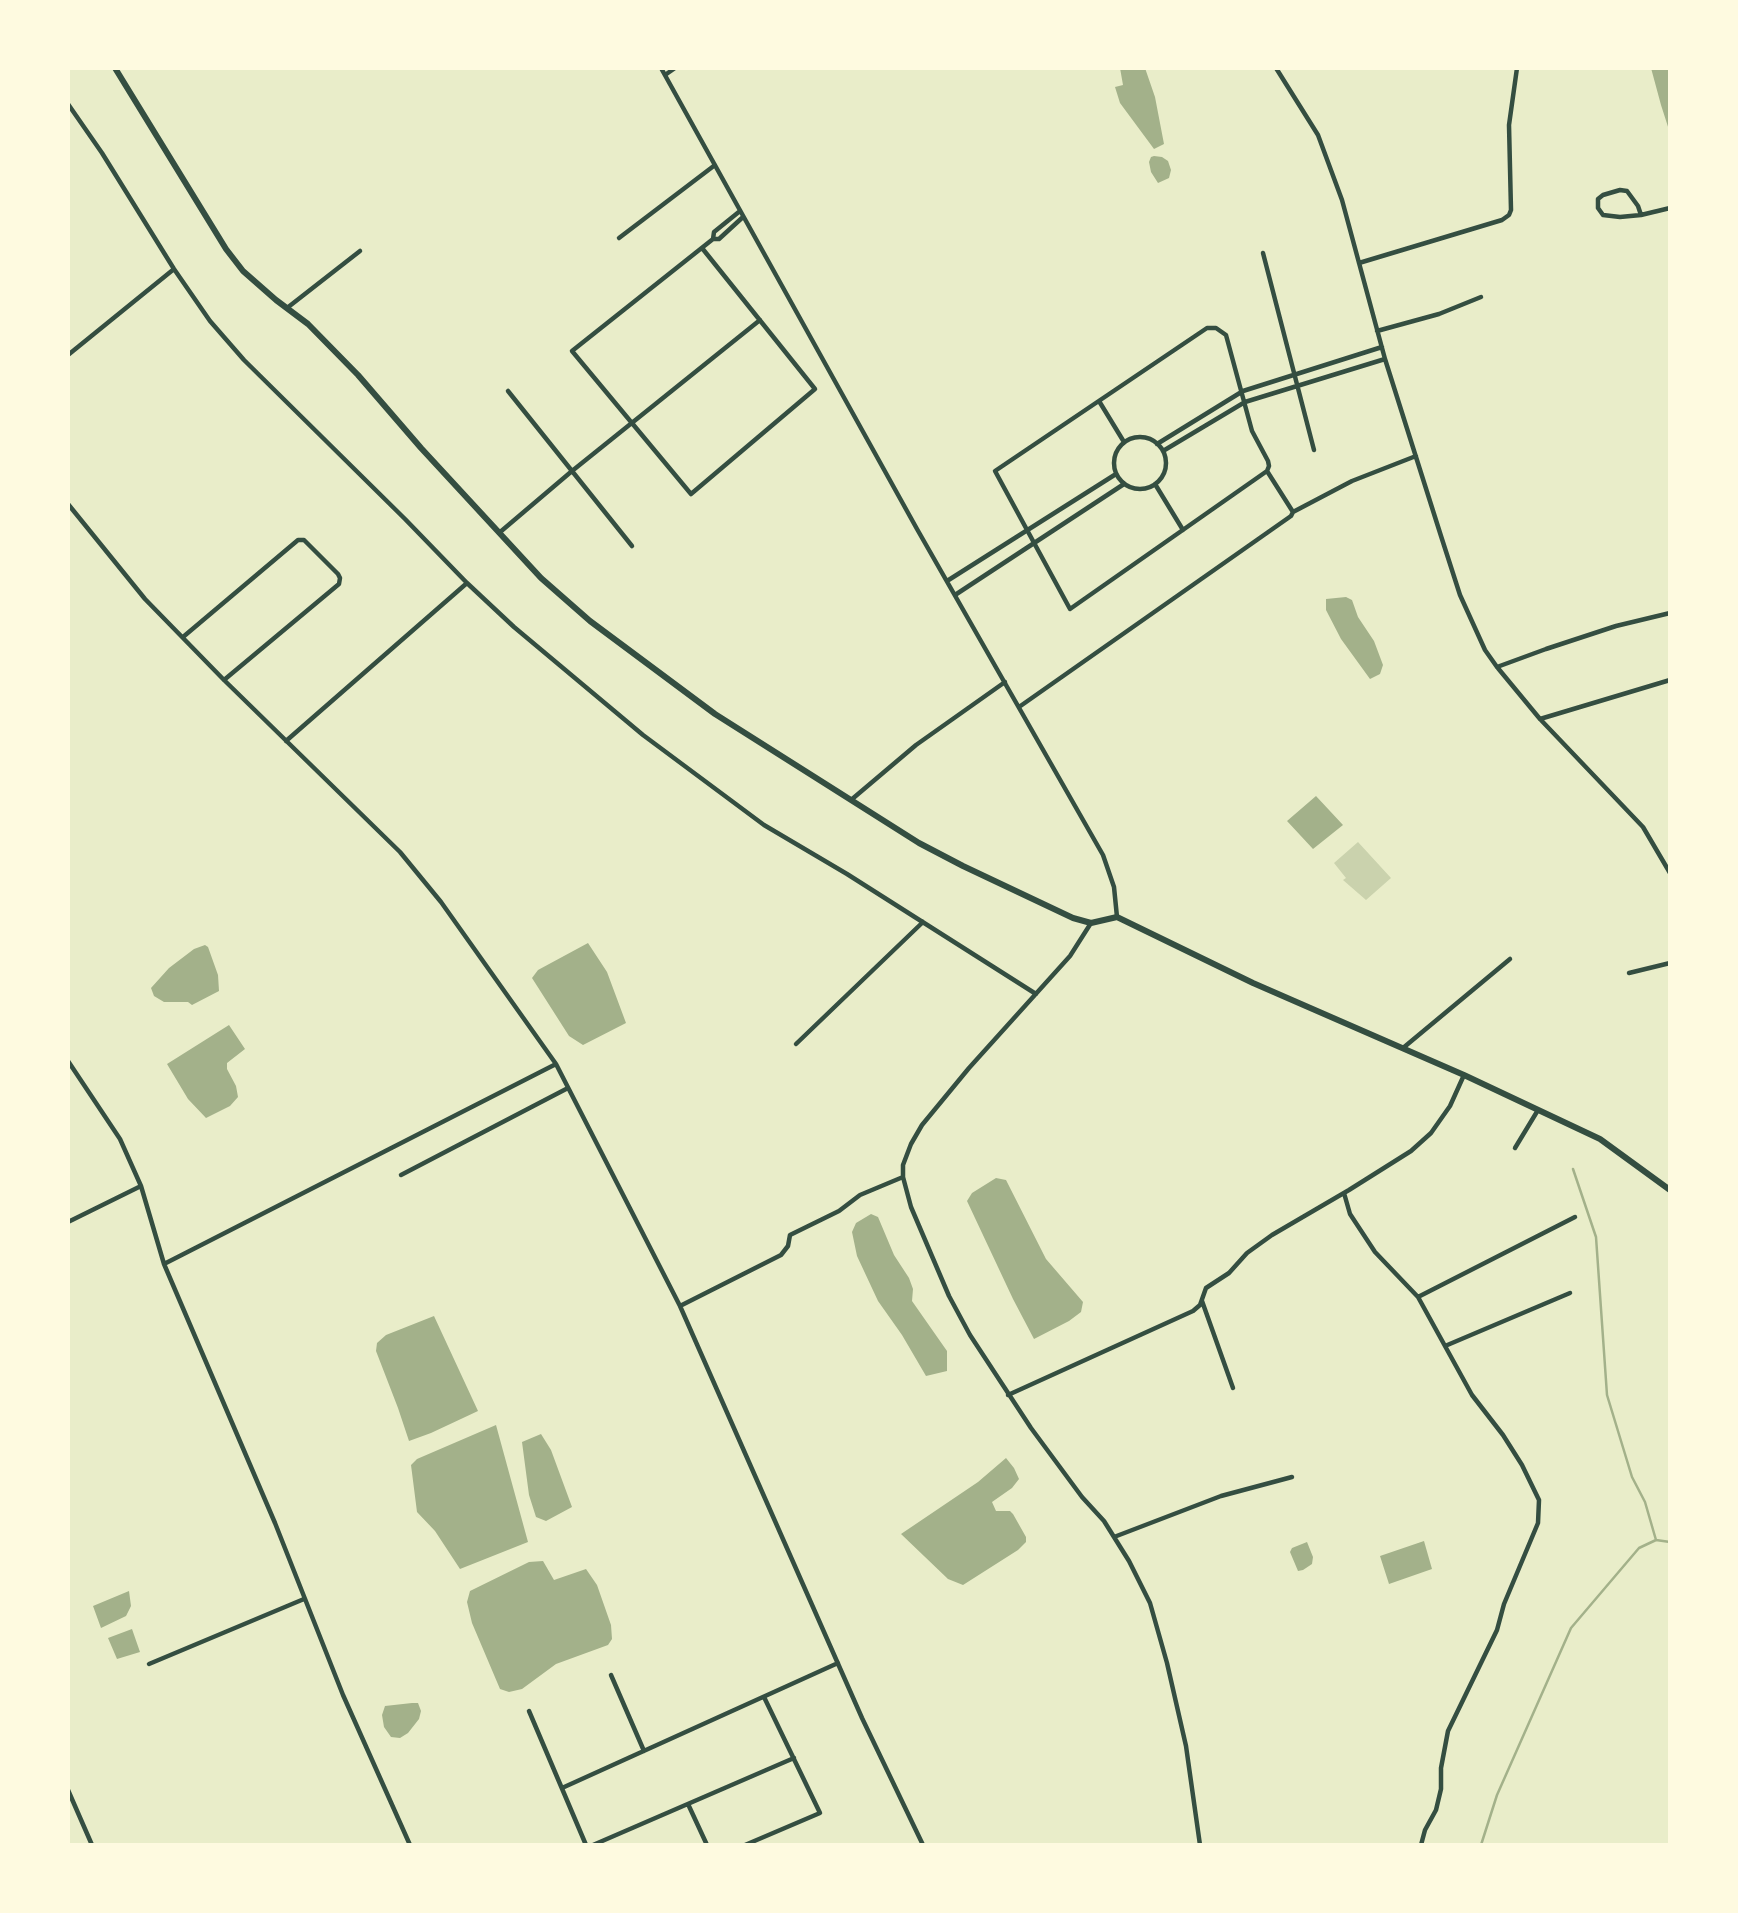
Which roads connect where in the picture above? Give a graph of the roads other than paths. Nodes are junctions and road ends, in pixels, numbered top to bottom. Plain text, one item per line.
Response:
1 (114, 68) edge
2 (661, 68) edge
3 (675, 68) edge
4 (1276, 68) edge
5 (1517, 68) edge
6 (665, 75) junction
7 (68, 104) edge
8 (715, 165) junction
9 (1670, 208) edge
10 (740, 211) junction
11 (1641, 215) junction
12 (743, 217) junction
13 (619, 238) dead end
14 (713, 239) junction
15 (702, 248) junction
16 (360, 251) dead end
17 (1264, 253) dead end
18 (1359, 263) junction
19 (174, 269) junction
20 (1481, 298) dead end
21 (287, 308) junction
22 (760, 320) junction
23 (1377, 331) junction
24 (1382, 348) junction
25 (68, 355) edge
26 (1385, 359) junction
27 (1294, 374) junction
28 (1298, 385) junction
29 (508, 391) dead end
30 (1243, 391) junction
31 (1099, 401) junction
32 (1245, 402) junction
33 (632, 423) junction
34 (1124, 442) junction
35 (1157, 444) junction
36 (1314, 450) dead end
37 (1163, 451) junction
38 (1416, 456) junction
39 (572, 471) junction
40 (1267, 471) junction
41 (1116, 474) junction
42 (1124, 484) junction
43 (1155, 484) junction
44 (68, 504) edge
45 (1293, 512) junction
46 (1183, 530) junction
47 (1026, 531) junction
48 (499, 533) junction
49 (1033, 544) junction
50 (632, 546) dead end
51 (947, 581) junction
52 (467, 583) junction
53 (955, 596) junction
54 (1670, 613) edge
55 (183, 638) junction
56 (1497, 667) junction
57 (224, 680) junction
58 (1670, 680) edge
59 (1005, 681) junction
60 (1019, 707) junction
61 (1541, 719) junction
62 (286, 741) junction
63 (850, 800) junction
64 (1670, 873) edge
65 (1118, 917) junction
66 (923, 922) junction
67 (1091, 923) junction
68 (1510, 959) dead end
69 (1670, 963) edge
70 (1629, 973) dead end
71 (1036, 994) junction
72 (796, 1044) dead end
73 (1402, 1048) junction
74 (68, 1061) edge
75 (556, 1064) junction
76 (1464, 1075) junction
77 (568, 1088) junction
78 (1538, 1111) junction
79 (1515, 1148) dead end
80 (401, 1175) dead end
81 (903, 1177) junction
82 (141, 1186) junction
83 (1670, 1190) edge
84 (1345, 1193) junction
85 (1575, 1217) dead end
86 (68, 1222) edge
87 (164, 1264) junction
88 (1570, 1293) dead end
89 (1418, 1297) junction
90 (1202, 1300) junction
91 (680, 1306) junction
92 (1445, 1346) junction
93 (1233, 1388) dead end
94 (1008, 1395) junction
95 (1292, 1477) dead end
96 (1114, 1537) junction
97 (304, 1599) junction
98 (838, 1663) junction
99 (149, 1664) dead end
100 (611, 1675) dead end
101 (764, 1697) junction
102 (529, 1711) dead end
103 (644, 1751) junction
104 (794, 1758) junction
105 (562, 1788) junction
106 (68, 1790) edge
107 (688, 1804) junction
108 (92, 1845) edge
109 (410, 1845) edge
110 (586, 1845) edge
111 (593, 1845) edge
112 (707, 1845) edge
113 (745, 1845) edge
114 (923, 1845) edge
115 (1200, 1845) edge
116 (1421, 1845) edge

1 - 21 street
2 - 6 street
3 - 6 street
4 - 18 street
5 - 18 street
6 - 8 street
7 - 19 street
8 - 10 street
8 - 13 street
9 - 11 street
10 - 12 street
10 - 14 street
11 - 11 street
12 - 14 street
12 - 51 street
14 - 15 street
15 - 22 street
15 - 33 street
16 - 21 street
17 - 27 street
18 - 23 street
19 - 25 street
19 - 52 street
20 - 23 street
21 - 48 street
22 - 33 street
22 - 33 street
23 - 24 street
24 - 26 street
24 - 27 street
26 - 28 street
26 - 38 street
27 - 28 street
27 - 30 street
28 - 32 street
28 - 36 street
29 - 39 street
30 - 31 street
30 - 32 street
30 - 35 street
31 - 34 street
31 - 47 street
32 - 37 street
32 - 40 street
33 - 39 street
34 - 35 street
34 - 41 street
35 - 37 street
37 - 43 street
38 - 45 street
38 - 56 street
39 - 48 street
39 - 50 street
40 - 45 street
40 - 46 street
41 - 42 street
41 - 47 street
42 - 43 street
42 - 49 street
43 - 46 street
44 - 55 street
45 - 60 street
46 - 49 street
47 - 49 street
47 - 51 street
48 - 63 street
49 - 53 street
51 - 53 street
52 - 62 street
52 - 66 street
53 - 59 street
54 - 56 street
55 - 57 street
55 - 57 street
56 - 61 street
57 - 62 street
58 - 61 street
59 - 60 street
59 - 63 street
60 - 65 street
61 - 64 street
62 - 75 street
63 - 67 street
65 - 67 street
65 - 73 street
66 - 71 street
66 - 72 street
67 - 71 street
68 - 73 street
69 - 70 street
71 - 81 street
73 - 76 street
74 - 82 street
75 - 77 street
75 - 87 street
76 - 78 street
76 - 84 street
77 - 80 street
77 - 91 street
78 - 79 street
78 - 83 street
81 - 91 street
81 - 94 street
82 - 86 street
82 - 87 street
84 - 89 street
84 - 90 street
85 - 89 street
87 - 97 street
88 - 92 street
89 - 92 street
90 - 93 street
90 - 94 street
91 - 98 street
92 - 116 street
94 - 96 street
95 - 96 street
96 - 115 street
97 - 99 street
97 - 109 street
98 - 101 street
98 - 114 street
100 - 103 street
101 - 103 street
101 - 104 street
102 - 105 street
103 - 105 street
104 - 107 street
104 - 113 street
105 - 110 street
106 - 108 street
107 - 111 street
107 - 112 street

